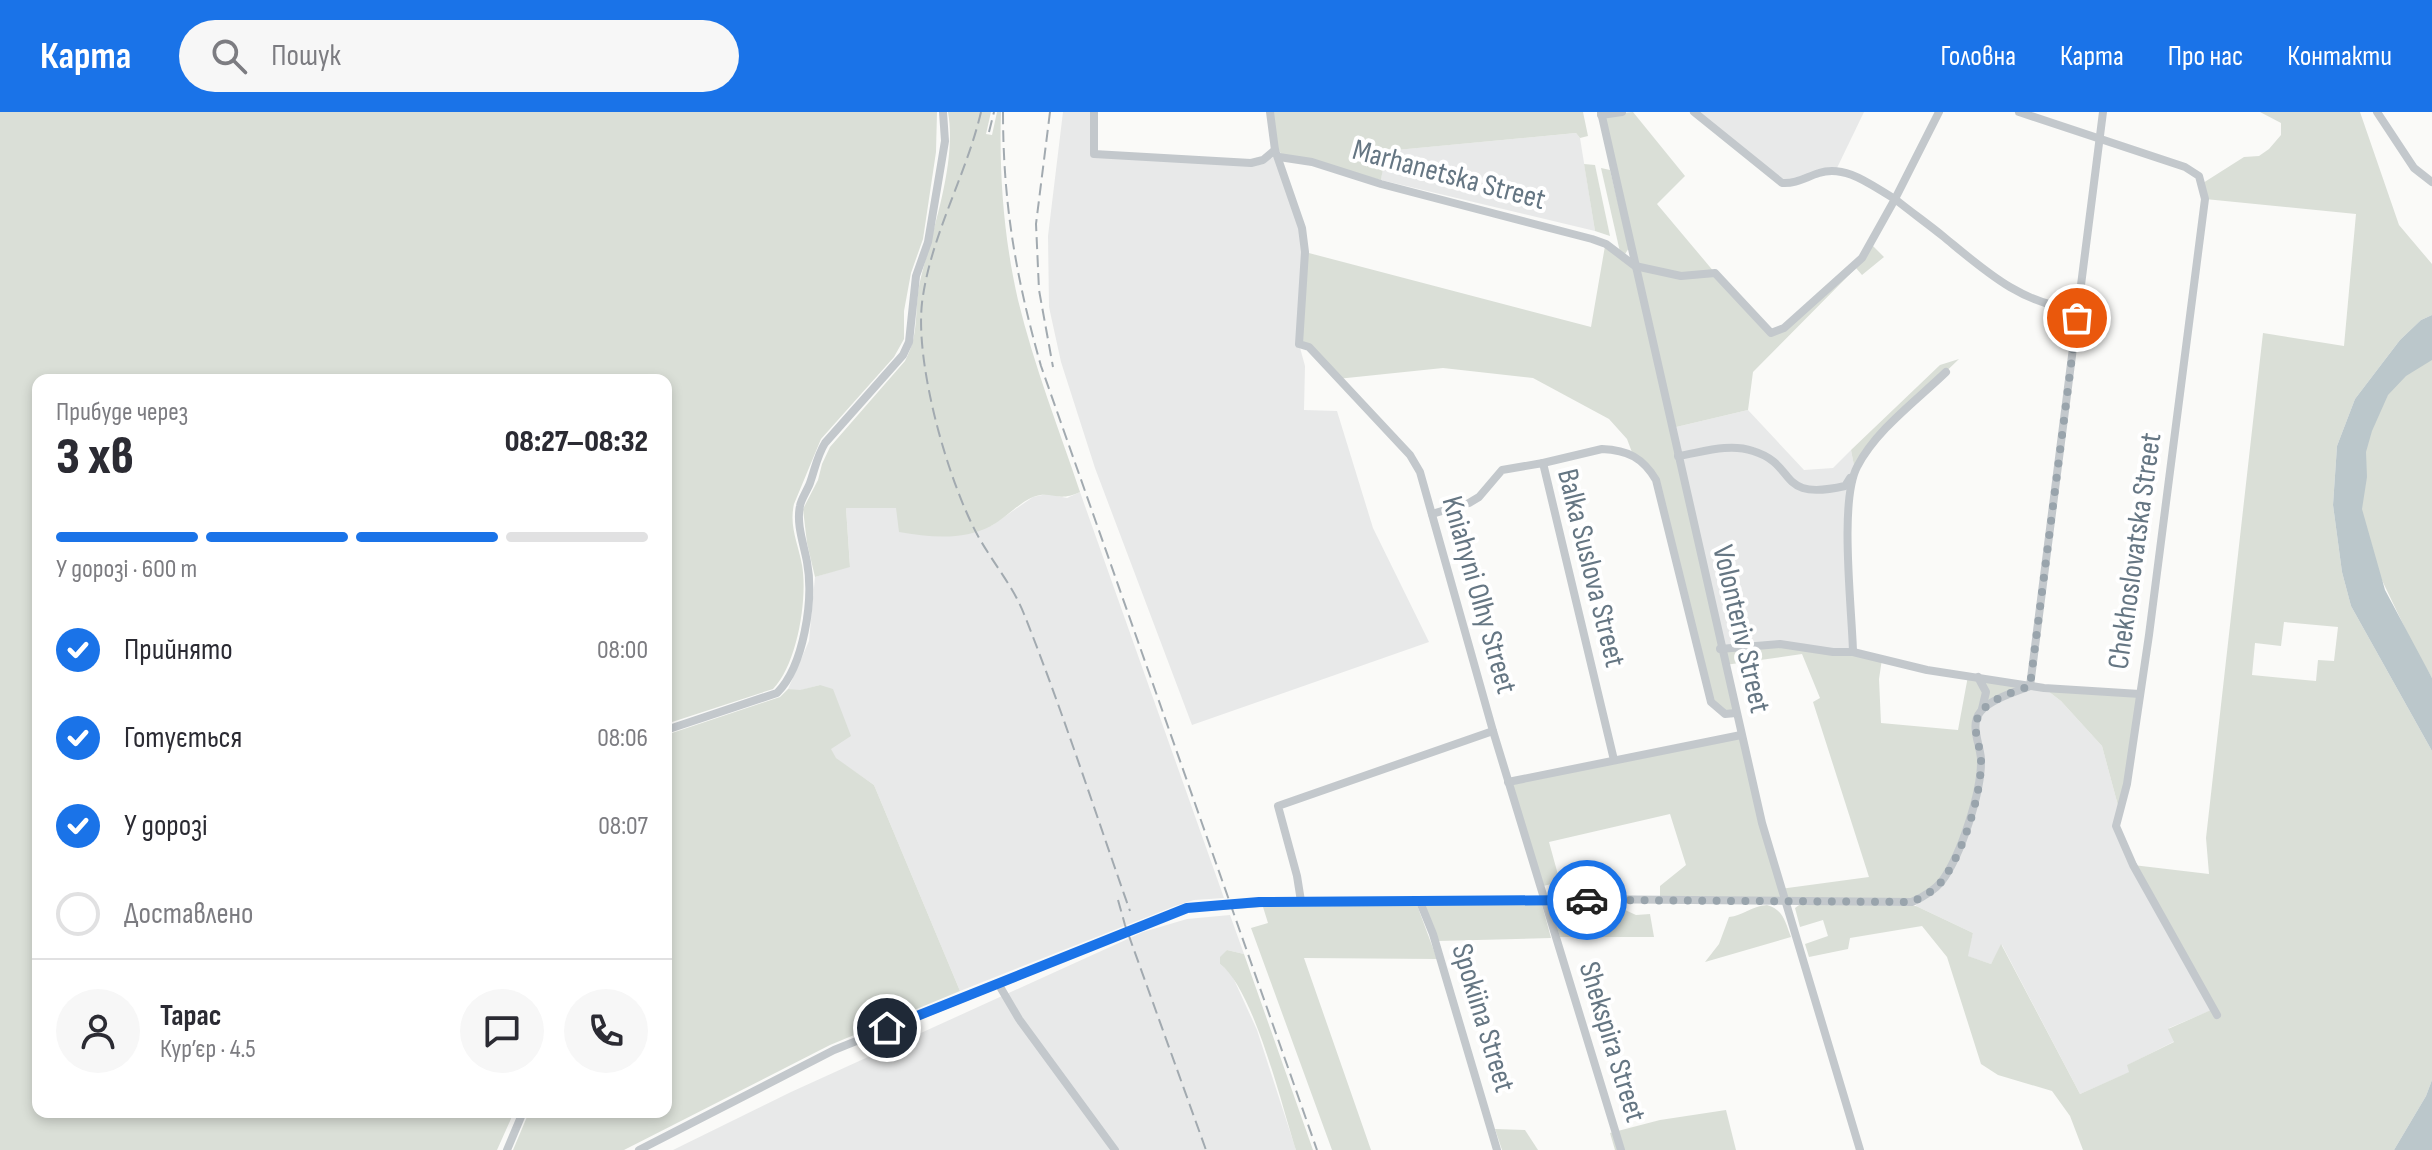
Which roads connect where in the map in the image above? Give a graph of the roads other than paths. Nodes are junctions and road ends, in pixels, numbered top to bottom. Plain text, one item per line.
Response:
1 (943, 112) edge
2 (1094, 112) edge
3 (1270, 112) edge
4 (1622, 112) edge
5 (1694, 112) edge
6 (1939, 112) edge
7 (2019, 112) edge
8 (2103, 112) edge
9 (2377, 112) edge
10 (1601, 113) edge
11 (2099, 139) junction
12 (1277, 153) junction
13 (2432, 182) edge
14 (1895, 199) junction
15 (1635, 266) junction
16 (2078, 309) junction
17 (1946, 372) dead end
18 (1678, 456) junction
19 (1543, 463) junction
20 (1855, 471) junction
21 (1432, 514) junction
22 (1720, 649) junction
23 (1853, 652) junction
24 (1978, 677) junction
25 (2030, 686) junction
26 (2140, 694) junction
27 (1982, 709) junction
28 (1736, 713) junction
29 (672, 728) edge
30 (1493, 731) junction
31 (1741, 735) junction
32 (1614, 760) junction
33 (1508, 782) junction
34 (1784, 900) junction
35 (1301, 901) junction
36 (1544, 901) junction
37 (1420, 902) junction
38 (999, 985) junction
39 (2217, 1015) dead end
40 (520, 1118) edge
41 (507, 1150) edge
42 (639, 1150) edge
43 (1115, 1150) edge
44 (1497, 1150) edge
45 (1621, 1150) edge
46 (1860, 1150) edge

1 - 29 street
2 - 12 street
3 - 12 street
4 - 10 street
5 - 14 street
6 - 14 street
7 - 11 street, Chekhoslovatska Street
8 - 11 street
9 - 13 street
10 - 15 street, Volonteriv Street
11 - 16 street
11 - 26 street, Chekhoslovatska Street
12 - 15 street, Marhanetska Street
12 - 21 street, Kniahyni Olhy Street
14 - 15 street
14 - 16 street
15 - 18 street, Volonteriv Street
16 - 25 street
17 - 20 street
18 - 20 street
18 - 22 street, Volonteriv Street
19 - 21 street, Balka Suslova Street
19 - 28 street
19 - 32 street, Balka Suslova Street
20 - 23 street
21 - 30 street, Kniahyni Olhy Street
22 - 23 street
22 - 28 street, Volonteriv Street
23 - 24 street
24 - 25 street
24 - 27 street
25 - 26 street
25 - 27 street
26 - 39 street, Chekhoslovatska Street
27 - 34 street
28 - 31 street, Volonteriv Street
30 - 33 street, Kniahyni Olhy Street
30 - 35 street
31 - 32 street
31 - 34 street, Volonteriv Street
32 - 33 street
33 - 36 street, Kniahyni Olhy Street
34 - 36 street
34 - 46 street, Volonteriv Street
35 - 37 street
35 - 38 street
36 - 37 street
36 - 45 street, Shekspira Street
37 - 44 street, Spokiina Street
38 - 42 street
38 - 43 street
40 - 41 street

